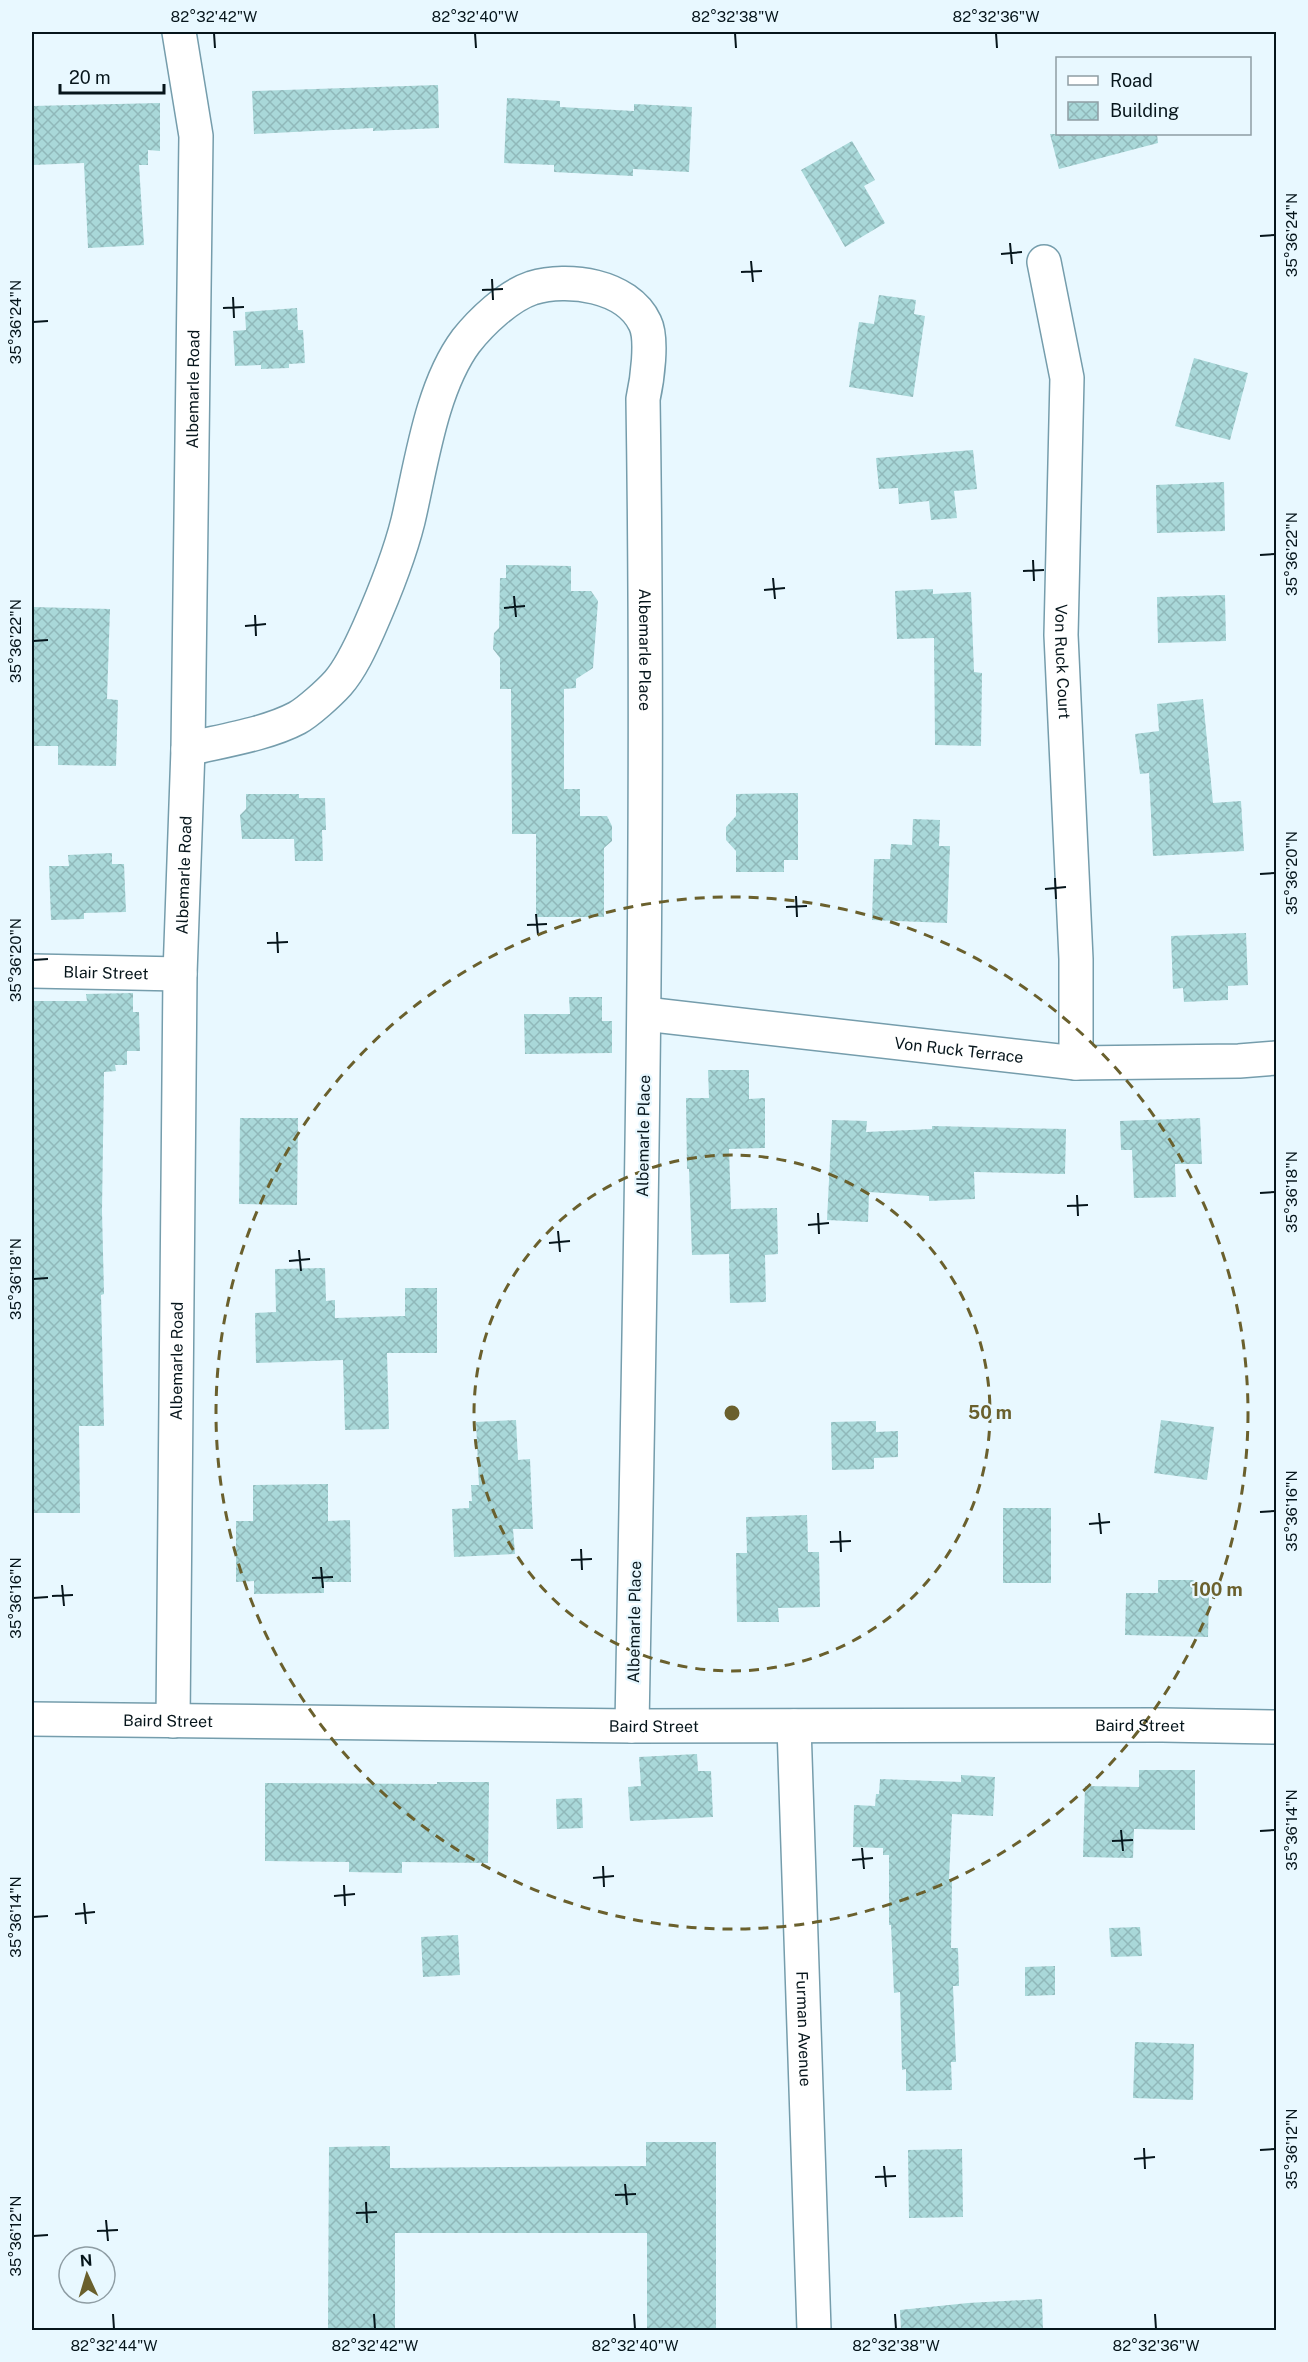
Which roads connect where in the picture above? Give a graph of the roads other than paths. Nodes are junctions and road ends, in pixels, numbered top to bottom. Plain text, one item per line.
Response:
1 (179, 32) edge
2 (1044, 262) dead end
3 (188, 749) junction
4 (32, 971) edge
5 (180, 974) junction
6 (645, 1014) junction
7 (1276, 1058) edge
8 (1076, 1063) junction
9 (32, 1719) edge
10 (173, 1721) junction
11 (632, 1726) junction
12 (794, 1726) junction
13 (1276, 1727) edge
14 (814, 2331) edge

1 - 3 street, Albemarle Road
2 - 8 street, Von Ruck Court
3 - 5 street, Albemarle Road
3 - 6 street, Albemarle Place
4 - 5 street, Blair Street
5 - 10 street, Albemarle Road
6 - 8 street, Von Ruck Terrace
6 - 11 street, Albemarle Place
7 - 8 street, Von Ruck Terrace
9 - 10 street, Baird Street
10 - 11 street, Baird Street
11 - 12 street, Baird Street
12 - 13 street, Baird Street
12 - 14 street, Furman Avenue

